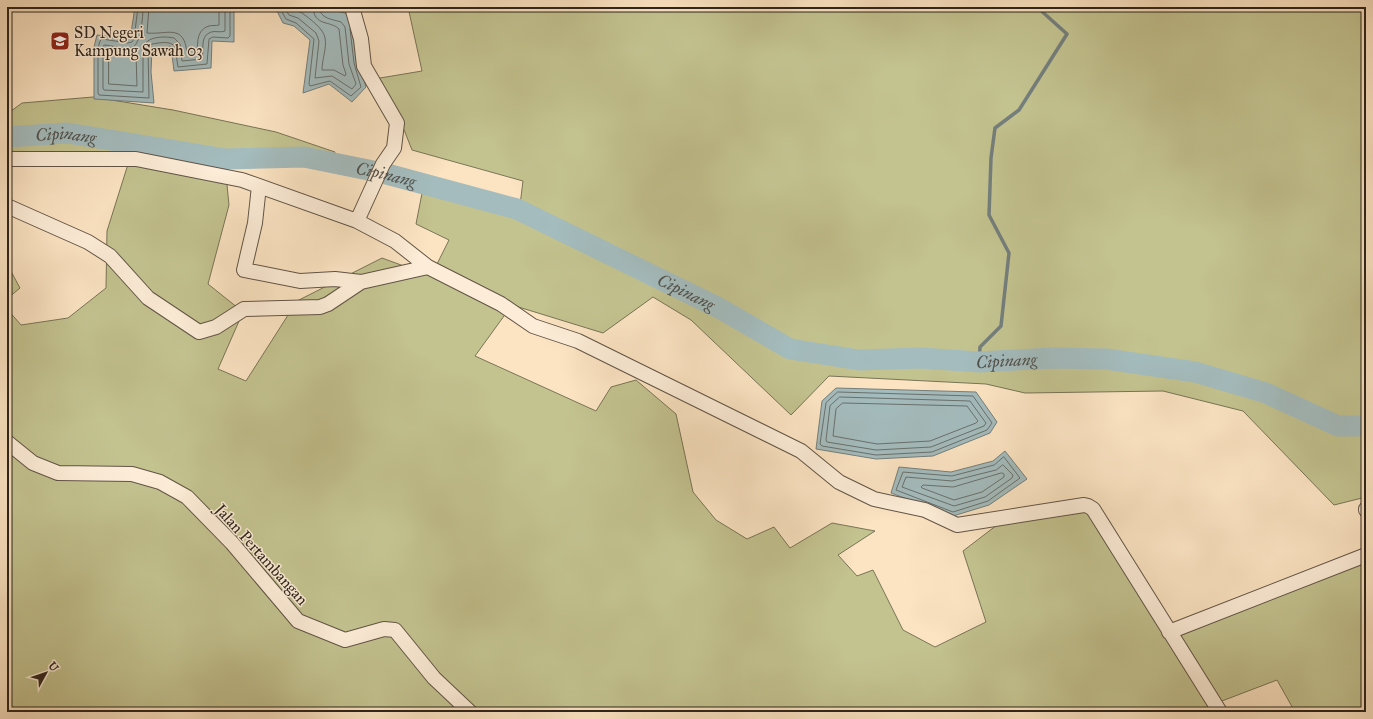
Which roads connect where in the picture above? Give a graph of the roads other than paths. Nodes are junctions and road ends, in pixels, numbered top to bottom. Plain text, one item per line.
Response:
1 (352, 7) edge
2 (7, 159) edge
3 (259, 186) junction
4 (7, 206) edge
5 (357, 221) junction
6 (428, 267) junction
7 (361, 282) junction
8 (7, 442) edge
9 (1366, 555) edge
10 (1169, 632) junction
11 (470, 712) edge
12 (1220, 712) edge

1 - 5 street
2 - 3 street
3 - 5 street
3 - 7 street
4 - 7 street
5 - 6 street
6 - 7 street
6 - 10 street
8 - 11 street, Jalan Pertambangan
9 - 10 street
10 - 12 street

